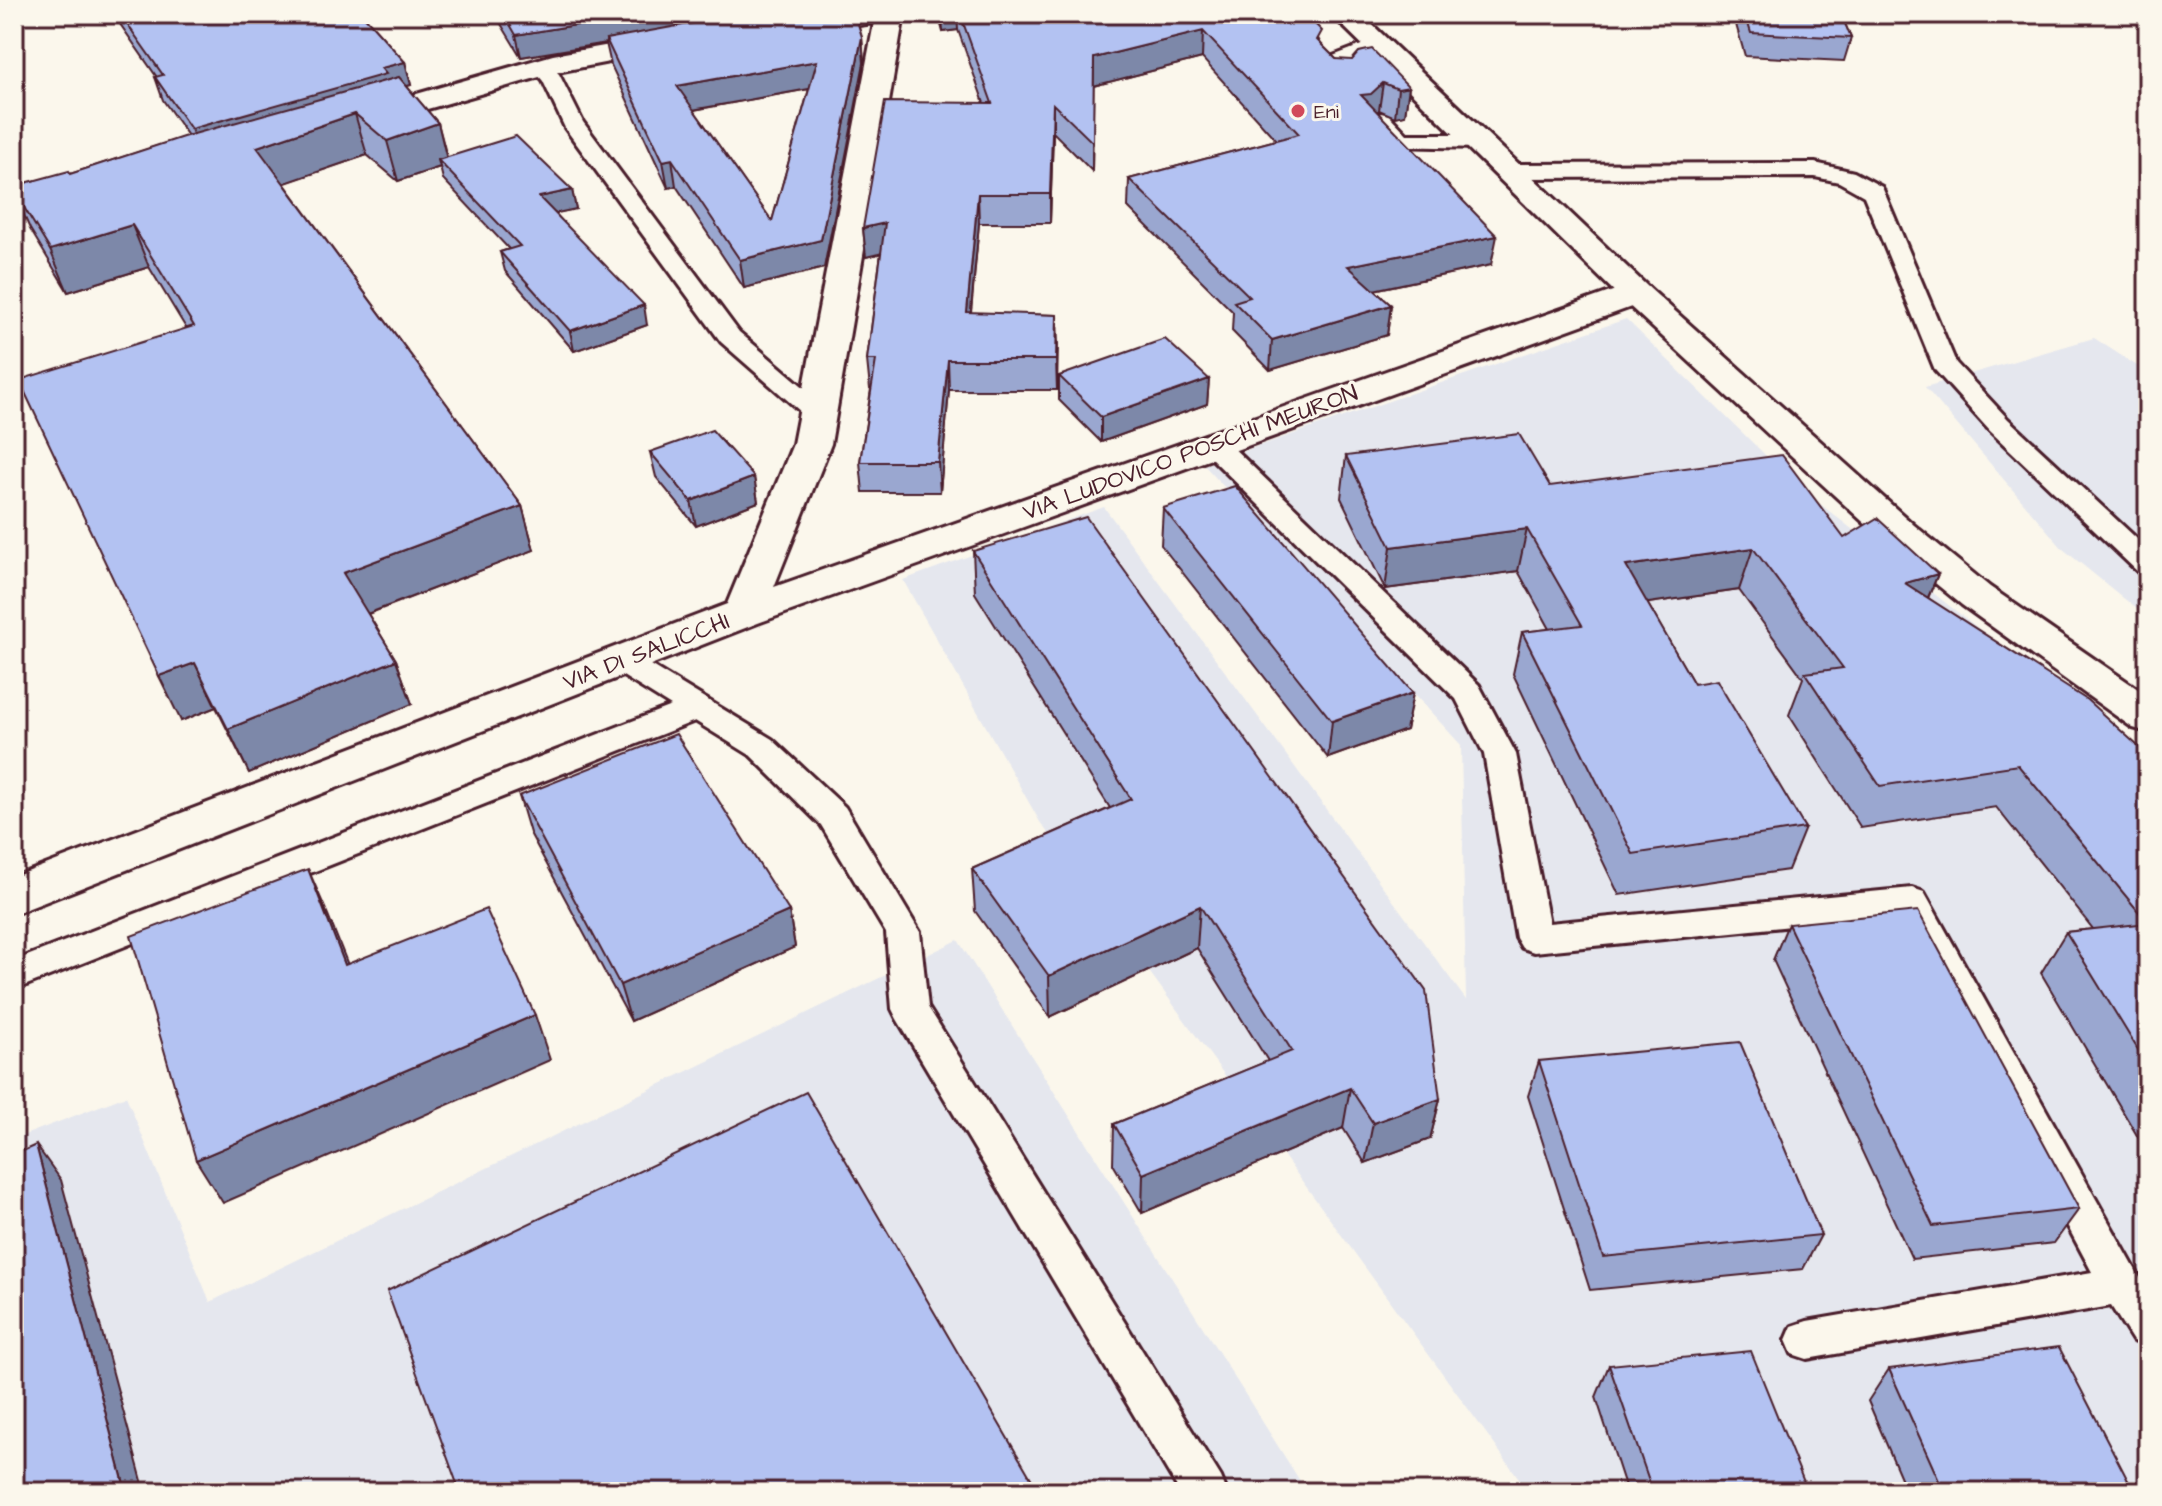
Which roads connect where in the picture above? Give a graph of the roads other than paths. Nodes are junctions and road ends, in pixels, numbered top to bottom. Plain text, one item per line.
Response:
1 (883, 14) edge
2 (890, 14) edge
3 (1345, 14) edge
4 (767, 28) edge
5 (692, 38) edge
6 (1377, 45) junction
7 (542, 68) junction
8 (1342, 80) edge
9 (1381, 120) edge
10 (337, 127) edge
11 (1478, 141) junction
12 (1509, 171) junction
13 (1636, 294) junction
14 (818, 413) junction
15 (1213, 444) junction
16 (2148, 565) edge
17 (744, 613) junction
18 (621, 661) junction
19 (697, 708) junction
20 (2148, 717) edge
21 (14, 896) edge
22 (14, 976) edge
23 (2121, 1286) junction
24 (2148, 1327) edge
25 (1807, 1340) dead end
26 (1205, 1492) edge

1 - 4 street
2 - 14 street, VIA DI SALICCHI
3 - 6 street
5 - 7 street
6 - 8 lane
6 - 11 street
7 - 10 street
7 - 14 lane
9 - 11 lane
11 - 12 street
12 - 13 street
12 - 16 lane
13 - 15 street, VIA LUDOVICO POSCHI MEURON
13 - 20 street
14 - 17 street, VIA DI SALICCHI
15 - 17 street, VIA LUDOVICO POSCHI MEURON
15 - 23 lane
17 - 18 street, VIA DI SALICCHI
18 - 19 lane
18 - 21 street, VIA DI SALICCHI
19 - 22 lane
19 - 26 lane
23 - 24 lane
23 - 25 lane

